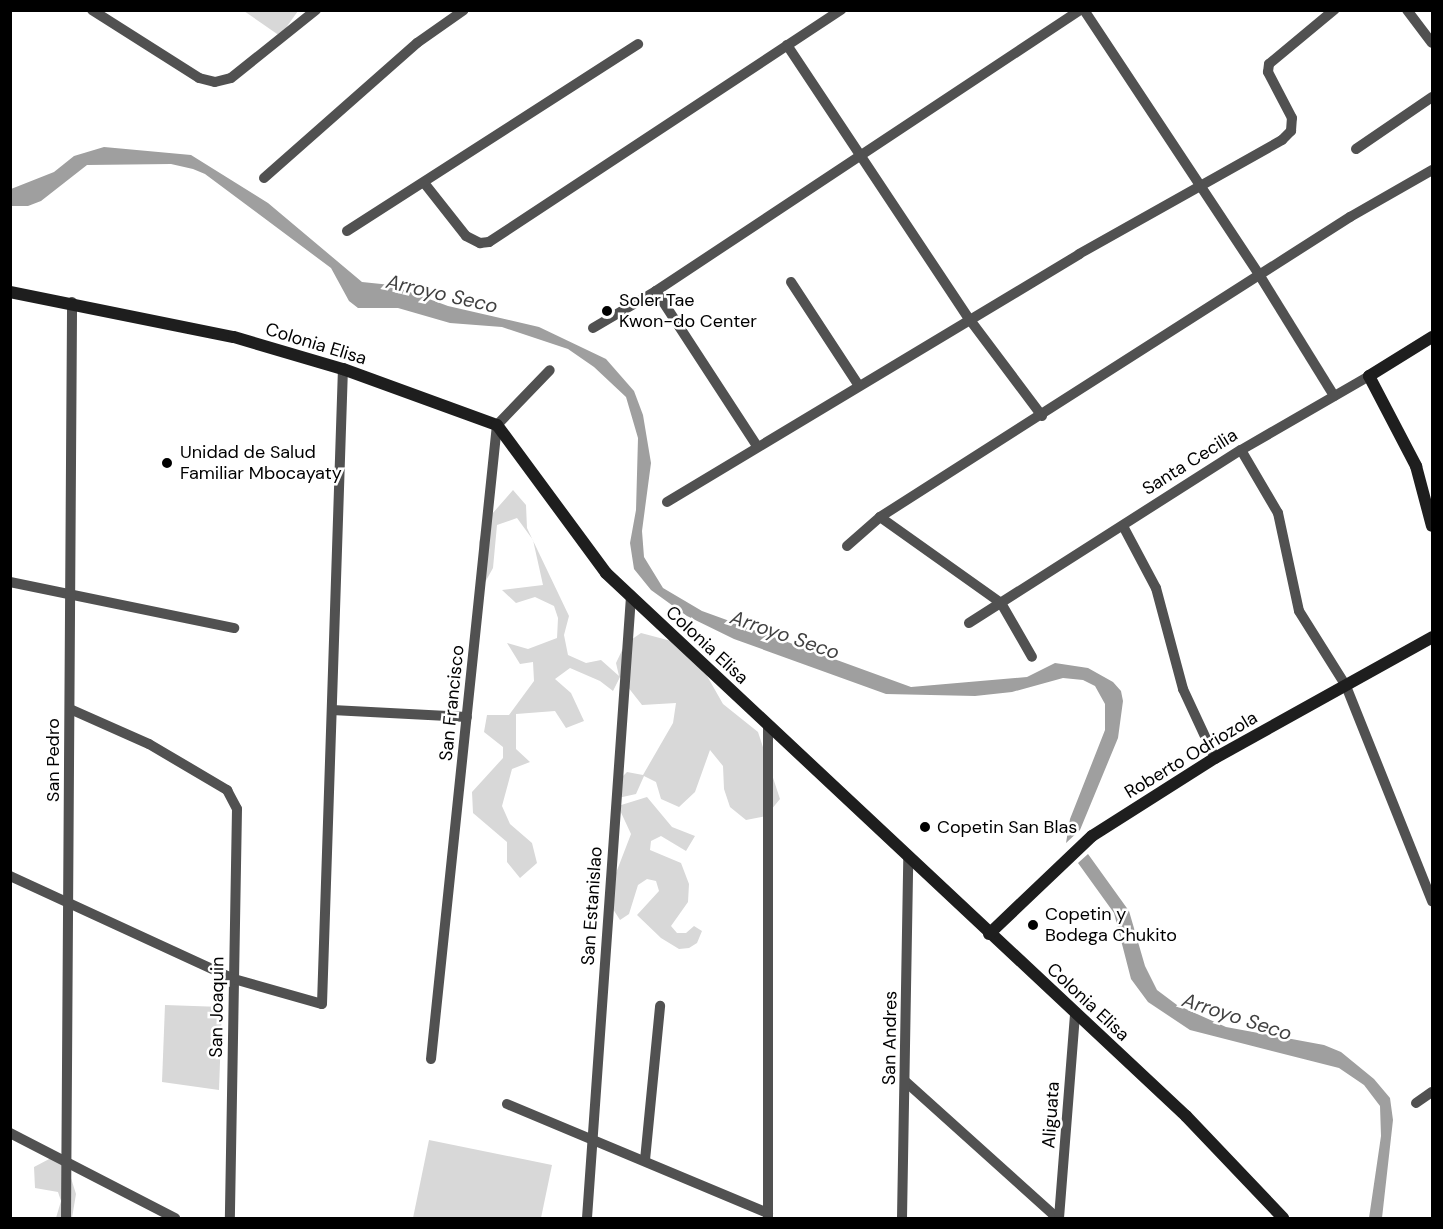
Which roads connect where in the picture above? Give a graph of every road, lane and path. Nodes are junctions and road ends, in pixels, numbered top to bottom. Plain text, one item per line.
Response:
1 (92, 10) edge
2 (316, 10) edge
3 (464, 10) edge
4 (841, 10) edge
5 (1082, 10) edge
6 (1334, 10) edge
7 (1407, 10) edge
8 (1432, 43) edge
9 (638, 44) dead end
10 (787, 45) junction
11 (1432, 97) edge
12 (1356, 149) dead end
13 (860, 154) junction
14 (1432, 170) edge
15 (264, 178) dead end
16 (425, 184) junction
17 (1200, 185) junction
18 (347, 231) dead end
19 (1260, 276) junction
20 (791, 282) dead end
21 (656, 291) junction
22 (10, 292) edge
23 (72, 302) junction
24 (970, 320) junction
25 (593, 328) dead end
26 (1432, 337) edge
27 (343, 369) junction
28 (550, 370) dead end
29 (1369, 376) junction
30 (859, 386) junction
31 (1334, 396) junction
32 (1042, 416) junction
33 (497, 425) junction
34 (757, 446) junction
35 (1241, 450) junction
36 (667, 502) dead end
37 (880, 517) junction
38 (1123, 526) junction
39 (1432, 526) edge
40 (847, 546) dead end
41 (10, 582) edge
42 (70, 594) junction
43 (631, 596) junction
44 (1001, 603) junction
45 (969, 623) dead end
46 (234, 628) dead end
47 (1432, 637) edge
48 (1032, 657) dead end
49 (1346, 687) junction
50 (70, 710) junction
51 (332, 710) junction
52 (467, 717) junction
53 (768, 727) junction
54 (1215, 758) junction
55 (908, 858) junction
56 (10, 876) edge
57 (1432, 901) edge
58 (68, 904) junction
59 (989, 934) junction
60 (234, 979) junction
61 (660, 1006) dead end
62 (1075, 1014) junction
63 (432, 1059) dead end
64 (906, 1082) junction
65 (1432, 1092) edge
66 (1416, 1103) dead end
67 (507, 1104) dead end
68 (10, 1133) edge
69 (592, 1142) junction
70 (645, 1160) junction
71 (67, 1163) junction
72 (768, 1216) edge
73 (66, 1218) edge
74 (175, 1218) edge
75 (230, 1218) edge
76 (587, 1218) edge
77 (902, 1218) edge
78 (1058, 1218) edge
79 (1283, 1218) edge

1 - 2 street
3 - 15 street
4 - 10 street
5 - 13 street
5 - 17 street
6 - 17 street
7 - 8 street
9 - 16 street
10 - 13 street
10 - 16 street
11 - 12 street
13 - 21 street
13 - 24 street
14 - 19 street
16 - 18 street
17 - 19 street
17 - 24 street
19 - 31 street
19 - 32 street
20 - 30 street
21 - 25 street
21 - 34 street
22 - 23 street, Colonia Elisa
23 - 27 street, Colonia Elisa
23 - 42 street, San Pedro
24 - 30 street
24 - 32 street
26 - 29 street, Santa Cecilia
27 - 33 street, Colonia Elisa
27 - 51 street
28 - 33 street
29 - 31 street, Santa Cecilia
29 - 39 street
30 - 34 street
31 - 35 street, Santa Cecilia
32 - 37 street
33 - 43 street, Colonia Elisa
33 - 52 street, San Francisco
34 - 36 street
35 - 38 street, Santa Cecilia
35 - 49 street
37 - 40 street
37 - 44 street
38 - 44 street, Santa Cecilia
38 - 54 street
41 - 42 street
42 - 46 street
42 - 50 street, San Pedro
43 - 53 street, Colonia Elisa
43 - 69 street, San Estanislao
44 - 45 street, Santa Cecilia
44 - 48 street
47 - 49 street, Roberto Odriozola
49 - 54 street, Roberto Odriozola
49 - 57 street
50 - 58 street, San Pedro
50 - 60 street, San Joaquin
51 - 52 street
51 - 60 street
52 - 63 street, San Francisco
53 - 55 street, Colonia Elisa
53 - 72 street
54 - 59 street, Roberto Odriozola
55 - 59 street, Colonia Elisa
55 - 64 street, San Andres
56 - 58 street
58 - 60 street
58 - 71 street, San Pedro
59 - 62 street, Colonia Elisa
60 - 75 street, San Joaquin
61 - 70 street
62 - 78 street, Aliguata
62 - 79 street, Colonia Elisa
64 - 77 street, San Andres
64 - 78 street
65 - 66 street
67 - 69 street
68 - 71 street
69 - 70 street
69 - 76 street, San Estanislao
70 - 72 street
71 - 73 street, San Pedro
71 - 74 street

